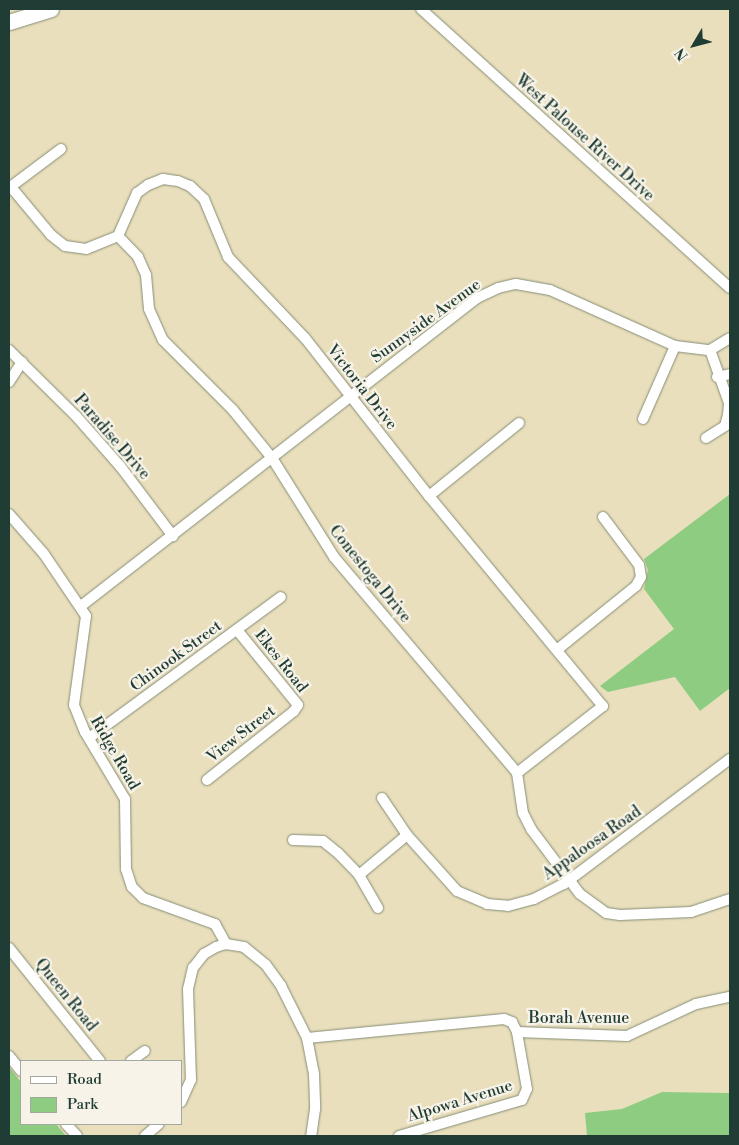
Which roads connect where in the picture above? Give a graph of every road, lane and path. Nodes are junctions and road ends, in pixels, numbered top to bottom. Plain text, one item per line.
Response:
1 (51, 9) edge
2 (421, 9) edge
3 (9, 22) edge
4 (61, 149) dead end
5 (10, 187) edge
6 (118, 236) junction
7 (730, 288) edge
8 (730, 338) edge
9 (675, 346) junction
10 (9, 350) edge
11 (710, 350) junction
12 (22, 362) junction
13 (730, 374) edge
14 (717, 377) junction
15 (9, 382) edge
16 (350, 395) junction
17 (642, 419) dead end
18 (519, 423) dead end
19 (728, 430) edge
20 (706, 438) dead end
21 (272, 458) junction
22 (429, 496) junction
23 (9, 514) edge
24 (603, 517) dead end
25 (173, 536) junction
26 (281, 597) dead end
27 (81, 606) junction
28 (237, 630) junction
29 (558, 650) junction
30 (294, 711) joint
31 (88, 738) junction
32 (730, 759) edge
33 (517, 773) junction
34 (207, 780) dead end
35 (382, 798) dead end
36 (407, 835) junction
37 (293, 840) dead end
38 (359, 875) junction
39 (569, 881) junction
40 (730, 898) edge
41 (378, 908) dead end
42 (226, 944) junction
43 (9, 948) edge
44 (730, 997) edge
45 (517, 1032) junction
46 (308, 1038) junction
47 (145, 1051) dead end
48 (9, 1056) edge
49 (99, 1060) edge
50 (132, 1060) edge
51 (20, 1070) edge
52 (182, 1100) edge
53 (67, 1125) edge
54 (158, 1125) edge
55 (77, 1136) edge
56 (145, 1136) edge
57 (311, 1136) edge
58 (399, 1136) edge

1 - 3 highway
2 - 7 street, West Palouse River Drive
4 - 5 street
5 - 6 street
6 - 16 street, Victoria Drive
6 - 21 street, Conestoga Drive
8 - 11 street
9 - 11 street, Sunnyside Avenue
9 - 16 street, Sunnyside Avenue
9 - 17 street
10 - 12 street
11 - 14 street
12 - 15 street
12 - 25 street, Paradise Drive
13 - 14 street
14 - 19 street
16 - 21 street, Sunnyside Avenue
16 - 22 street, Victoria Drive
18 - 22 street
19 - 20 street
21 - 25 street, Sunnyside Avenue
21 - 33 street, Conestoga Drive
22 - 29 street, Victoria Drive
23 - 27 street, Ridge Road
24 - 29 street
25 - 27 street, Sunnyside Avenue
26 - 28 street, Chinook Street
27 - 31 street, Ridge Road
28 - 30 street, Ekes Road
28 - 31 street, Chinook Street
29 - 33 street, Victoria Drive
30 - 34 street, View Street
31 - 42 street, Ridge Road
32 - 39 street, Appaloosa Road
33 - 39 street
35 - 36 street, Appaloosa Road
36 - 38 street
36 - 39 street, Appaloosa Road
37 - 38 street
38 - 41 street
39 - 40 street
42 - 46 street
42 - 52 street
43 - 49 street, Queen Road
44 - 45 street, Borah Avenue
45 - 46 street, Borah Avenue
45 - 58 street, Alpowa Avenue
46 - 57 street
47 - 50 street
48 - 51 street
53 - 55 street
54 - 56 street

